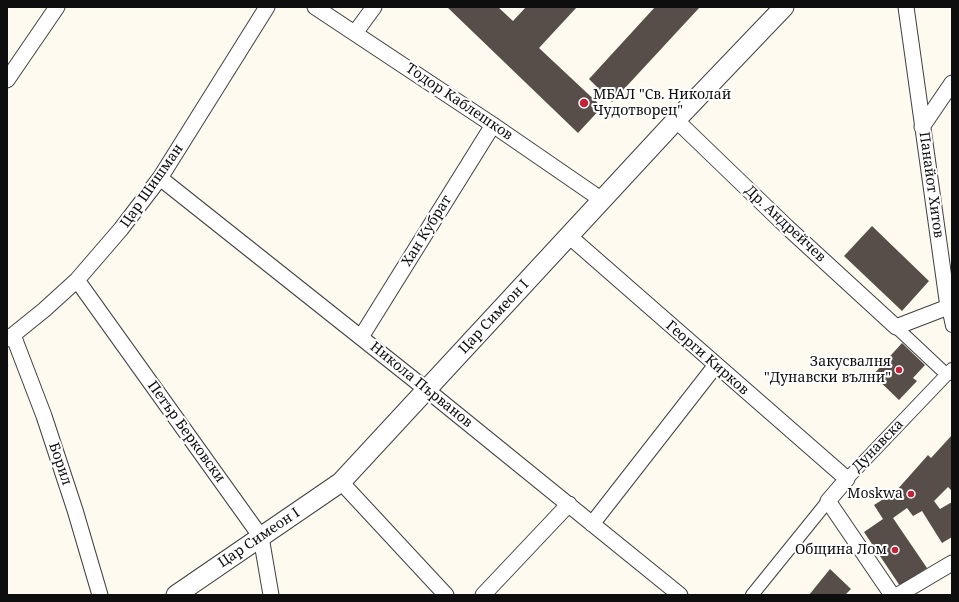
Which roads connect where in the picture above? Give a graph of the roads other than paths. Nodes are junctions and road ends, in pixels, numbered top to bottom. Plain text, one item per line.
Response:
1 (57, 7) edge
2 (267, 7) edge
3 (315, 7) edge
4 (374, 7) edge
5 (784, 7) edge
6 (906, 7) edge
7 (355, 33) junction
8 (7, 80) edge
9 (952, 83) edge
10 (676, 120) junction
11 (493, 125) junction
12 (922, 127) junction
13 (160, 178) junction
14 (602, 200) junction
15 (569, 236) junction
16 (77, 280) junction
17 (948, 306) junction
18 (952, 326) edge
19 (896, 327) junction
20 (10, 337) edge
21 (361, 337) junction
22 (716, 365) junction
23 (949, 372) edge
24 (427, 390) junction
25 (847, 479) junction
26 (341, 482) junction
27 (828, 501) junction
28 (569, 504) junction
29 (592, 524) junction
30 (261, 537) junction
31 (952, 563) edge
32 (100, 595) edge
33 (176, 595) edge
34 (271, 595) edge
35 (446, 595) edge
36 (483, 595) edge
37 (680, 595) edge
38 (752, 595) edge
39 (892, 595) edge
40 (898, 595) edge

1 - 8 street
2 - 13 street, Цар Шишман
3 - 7 street, Тодор Каблешков
4 - 7 street
5 - 10 street, Цар Симеон I
6 - 12 street, Панайот Хитов
7 - 11 street, Тодор Каблешков
9 - 12 street
10 - 14 street, Цар Симеон I
10 - 19 street, Др. Андрейчев
11 - 14 street, Тодор Каблешков
11 - 21 street, Хан Кубрат
12 - 17 street, Панайот Хитов
13 - 16 street, Цар Шишман
13 - 21 street, Никола Първанов
14 - 15 street, Цар Симеон I
15 - 22 street, Георги Кирков
15 - 24 street, Цар Симеон I
16 - 20 street, Цар Шишман
16 - 30 street, Петър Берковски
17 - 18 street
17 - 19 street
19 - 23 street, Дунавска
20 - 32 street, Борил
21 - 24 street, Никола Първанов
22 - 25 street, Георги Кирков
22 - 29 street
23 - 25 street, Дунавска
24 - 26 street, Цар Симеон I
24 - 28 street, Никола Първанов
25 - 27 street, Дунавска
26 - 30 street, Цар Симеон I
26 - 35 street
27 - 38 street, Дунавска
27 - 39 street
28 - 29 street, Никола Първанов
28 - 36 street
29 - 37 street, Никола Първанов
30 - 33 street, Цар Симеон I
30 - 34 street, Петър Берковски
31 - 40 street

